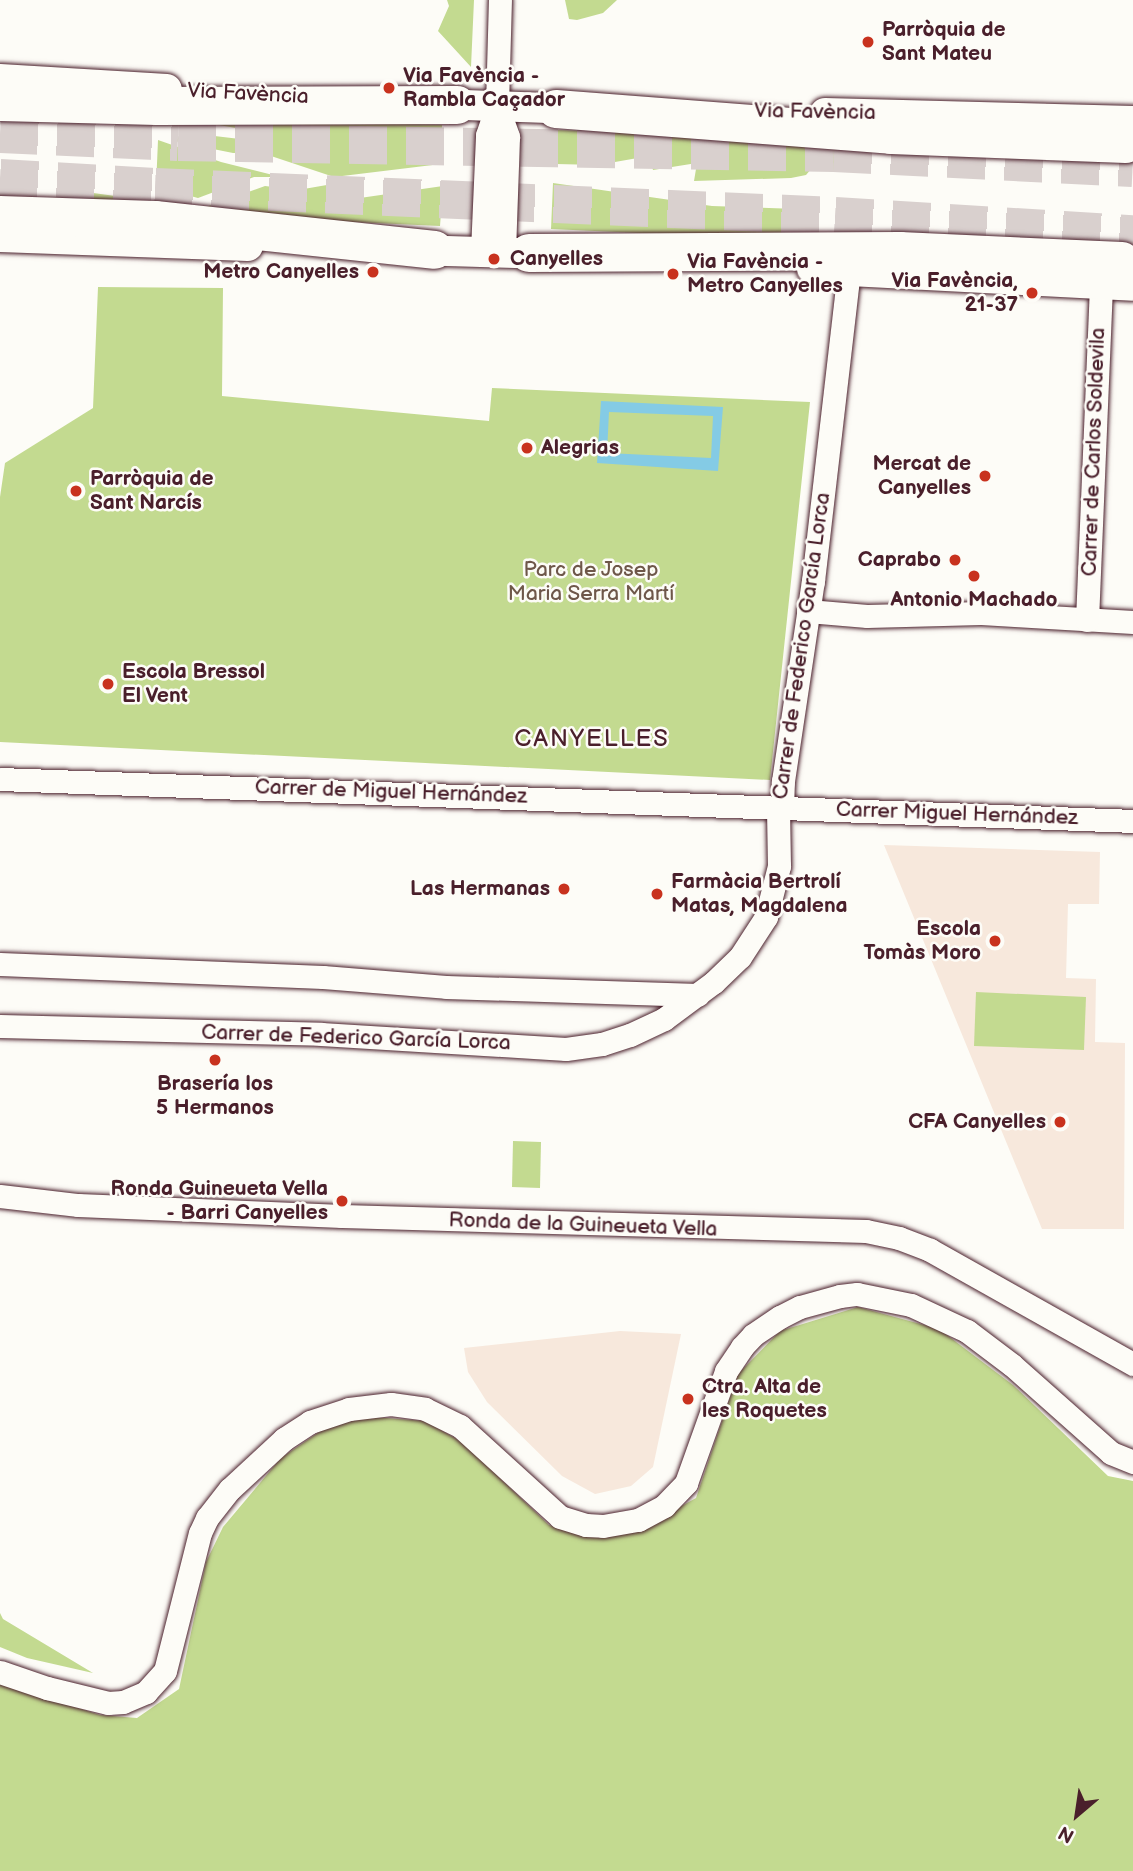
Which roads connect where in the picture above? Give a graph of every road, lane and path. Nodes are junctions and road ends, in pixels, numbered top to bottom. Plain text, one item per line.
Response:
1 (500, 0) edge
2 (0, 79) edge
3 (0, 102) edge
4 (457, 105) junction
5 (496, 106) junction
6 (556, 109) joint
7 (1129, 132) edge
8 (0, 215) edge
9 (0, 237) edge
10 (434, 250) junction
11 (505, 252) junction
12 (849, 270) junction
13 (1118, 277) edge
14 (808, 611) junction
15 (1087, 620) junction
16 (1133, 622) edge
17 (0, 779) edge
18 (782, 808) junction
19 (1133, 821) edge
20 (0, 964) edge
21 (698, 995) junction
22 (0, 1026) edge
23 (0, 1196) edge
24 (1133, 1364) edge
25 (1133, 1462) edge
26 (0, 1672) edge

1 - 5 street
2 - 4 street, Via Favència
3 - 4 highway
4 - 5 street, Via Favència
5 - 6 street, Via Favència
5 - 11 street
6 - 7 highway
8 - 10 highway
9 - 10 street
10 - 11 street
11 - 12 street
11 - 13 highway
12 - 13 street
12 - 14 street, Carrer de Federico García Lorca
13 - 15 street, Carrer de Carlos Soldevila
14 - 15 street
14 - 18 street, Carrer de Federico García Lorca
15 - 16 street
17 - 18 street, Carrer de Miguel Hernández
18 - 19 street, Carrer Miguel Hernández
18 - 21 street, Carrer de Federico García Lorca
20 - 21 street
21 - 22 street, Carrer de Federico García Lorca
23 - 24 street, Ronda de la Guineueta Vella
25 - 26 street

